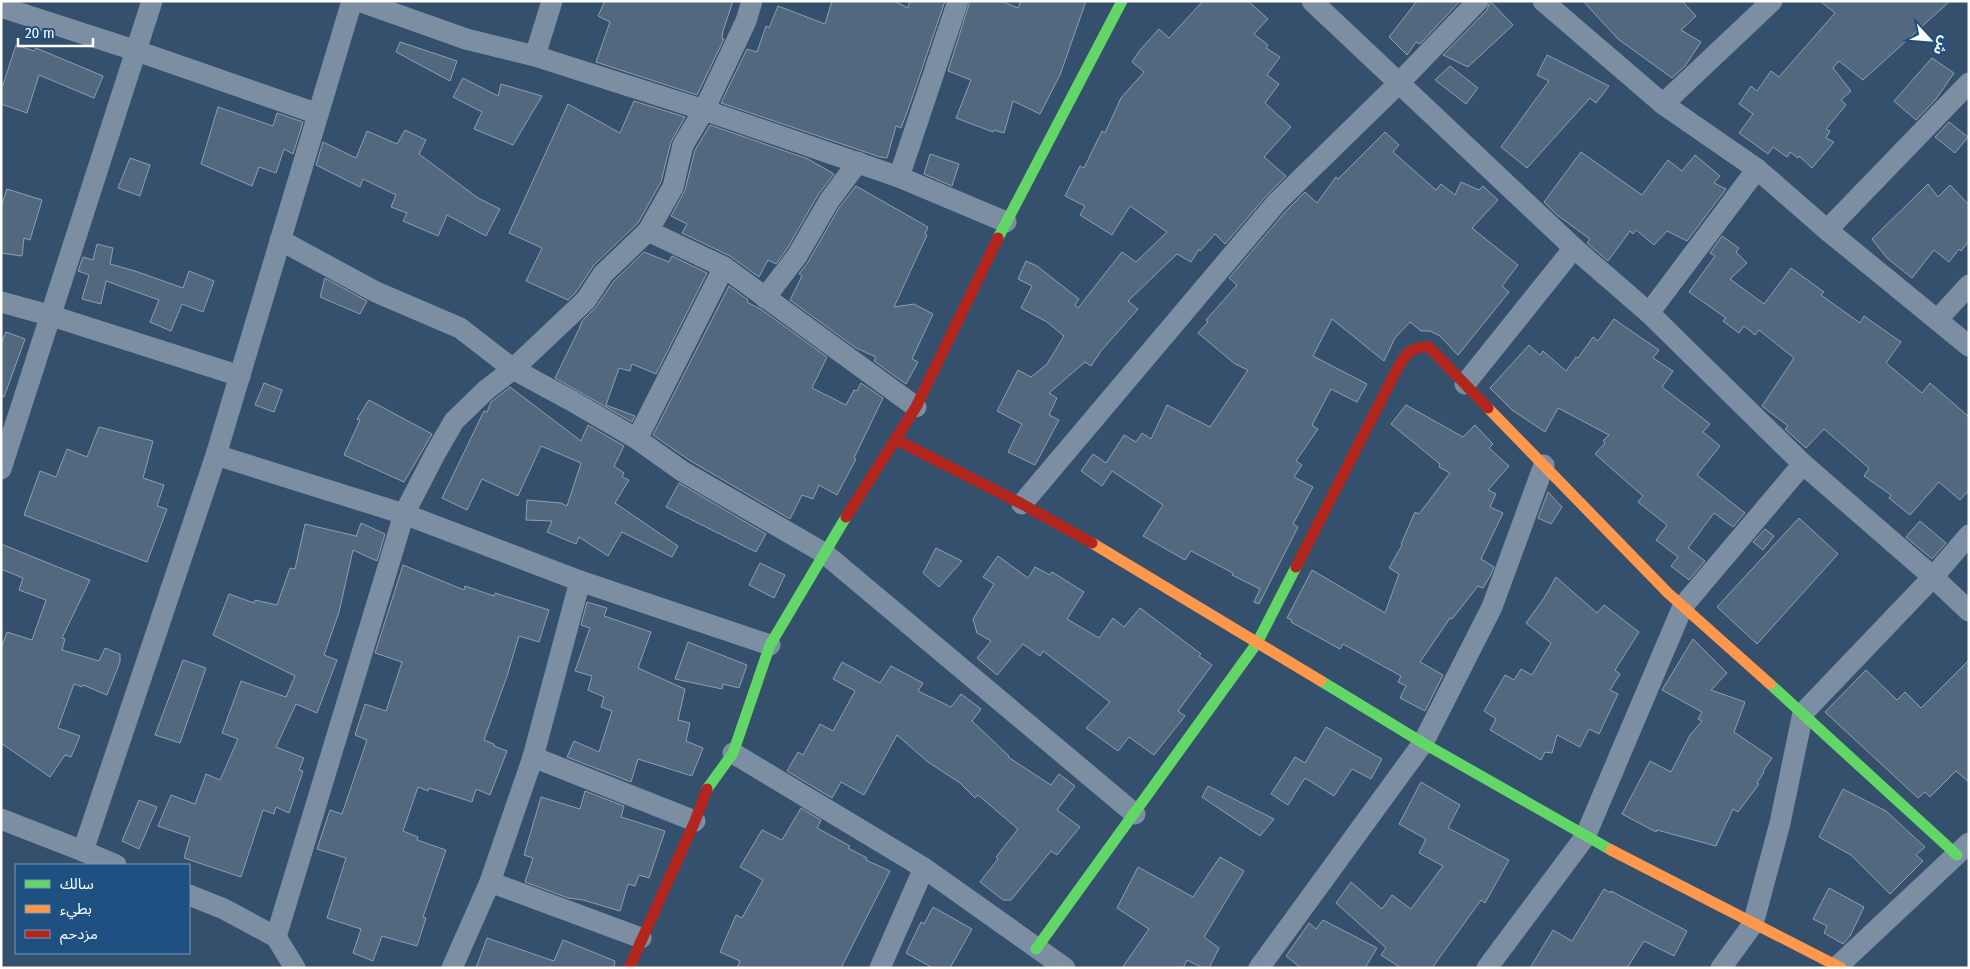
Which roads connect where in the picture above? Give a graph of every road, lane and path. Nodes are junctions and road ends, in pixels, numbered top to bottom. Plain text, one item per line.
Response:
1 (152, 1) edge
2 (352, 1) edge
3 (359, 1) edge
4 (552, 1) edge
5 (752, 1) edge
6 (958, 1) edge
7 (1122, 1) edge
8 (1312, 1) edge
9 (1478, 1) edge
10 (1543, 1) edge
11 (1772, 1) edge
12 (1, 7) edge
13 (137, 51) junction
14 (535, 56) junction
15 (1969, 83) edge
16 (1398, 84) junction
17 (1663, 104) junction
18 (704, 110) junction
19 (318, 114) junction
20 (858, 162) junction
21 (1757, 169) junction
22 (899, 177) junction
23 (1006, 222) junction
24 (648, 230) junction
25 (1827, 230) junction
26 (280, 240) junction
27 (1574, 248) junction
28 (724, 267) junction
29 (1969, 285) edge
30 (765, 298) junction
31 (1, 302) edge
32 (1649, 314) junction
33 (52, 316) junction
34 (1937, 320) junction
35 (1969, 346) edge
36 (513, 369) junction
37 (240, 376) junction
38 (1465, 384) junction
39 (916, 407) junction
40 (895, 438) junction
41 (638, 439) junction
42 (216, 455) junction
43 (1803, 464) junction
44 (1544, 465) junction
45 (1, 470) edge
46 (1022, 504) junction
47 (404, 514) junction
48 (1969, 535) edge
49 (824, 553) junction
50 (1933, 576) junction
51 (580, 581) junction
52 (1683, 606) junction
53 (1969, 611) edge
54 (1257, 643) junction
55 (770, 646) junction
56 (1803, 713) junction
57 (1423, 743) junction
58 (733, 753) junction
59 (533, 757) junction
60 (1135, 814) junction
61 (1, 819) edge
62 (695, 821) junction
63 (1585, 837) junction
64 (1963, 849) edge
65 (83, 852) junction
66 (113, 864) edge
67 (924, 868) junction
68 (490, 882) junction
69 (190, 895) edge
70 (1753, 924) junction
71 (276, 937) junction
72 (641, 938) junction
73 (1036, 949) junction
74 (1840, 967) edge
75 (295, 968) edge
76 (452, 968) edge
77 (629, 968) edge
78 (880, 968) edge
79 (1065, 968) edge
80 (1259, 968) edge
81 (1486, 968) edge
82 (1721, 968) edge

1 - 13 street
2 - 19 street
3 - 14 street
4 - 14 street
5 - 18 street
6 - 22 street
7 - 23 street
8 - 16 street
9 - 16 street
10 - 17 street
11 - 17 street
12 - 13 street
13 - 19 street
13 - 33 street
14 - 18 street
15 - 25 street
16 - 27 street
16 - 46 street
17 - 21 street
18 - 20 street
18 - 24 street
19 - 26 street
20 - 22 street
20 - 30 street
21 - 25 street
21 - 32 street
22 - 23 street
23 - 39 street
24 - 28 street
24 - 36 street
25 - 34 street
26 - 36 street
26 - 37 street
27 - 32 street
27 - 38 street
28 - 30 street
28 - 41 street
29 - 34 street
30 - 39 street
31 - 33 street
32 - 43 street
33 - 37 street
33 - 45 street
34 - 35 street
36 - 41 street
36 - 47 street
37 - 42 street
38 - 44 street
38 - 54 street
39 - 40 street
40 - 46 street
40 - 49 street
41 - 49 street
42 - 47 street
42 - 65 street
43 - 50 street
43 - 52 street
44 - 52 street
44 - 57 street
46 - 54 street
47 - 51 street
47 - 71 street
48 - 50 street
49 - 55 street
49 - 60 street
50 - 53 street
50 - 56 street
51 - 55 street
51 - 59 street
52 - 56 street
52 - 63 street
54 - 57 street
54 - 60 street
55 - 58 street
56 - 64 street
56 - 70 street
57 - 63 street
57 - 80 street
58 - 62 street
58 - 67 street
59 - 62 street
59 - 68 street
60 - 73 street
61 - 65 street
62 - 72 street
63 - 70 street
63 - 81 street
64 - 74 street
65 - 66 street
67 - 73 street
67 - 78 street
68 - 72 street
68 - 76 street
69 - 71 street
70 - 74 street
70 - 82 street
71 - 75 street
72 - 77 street
73 - 79 street

